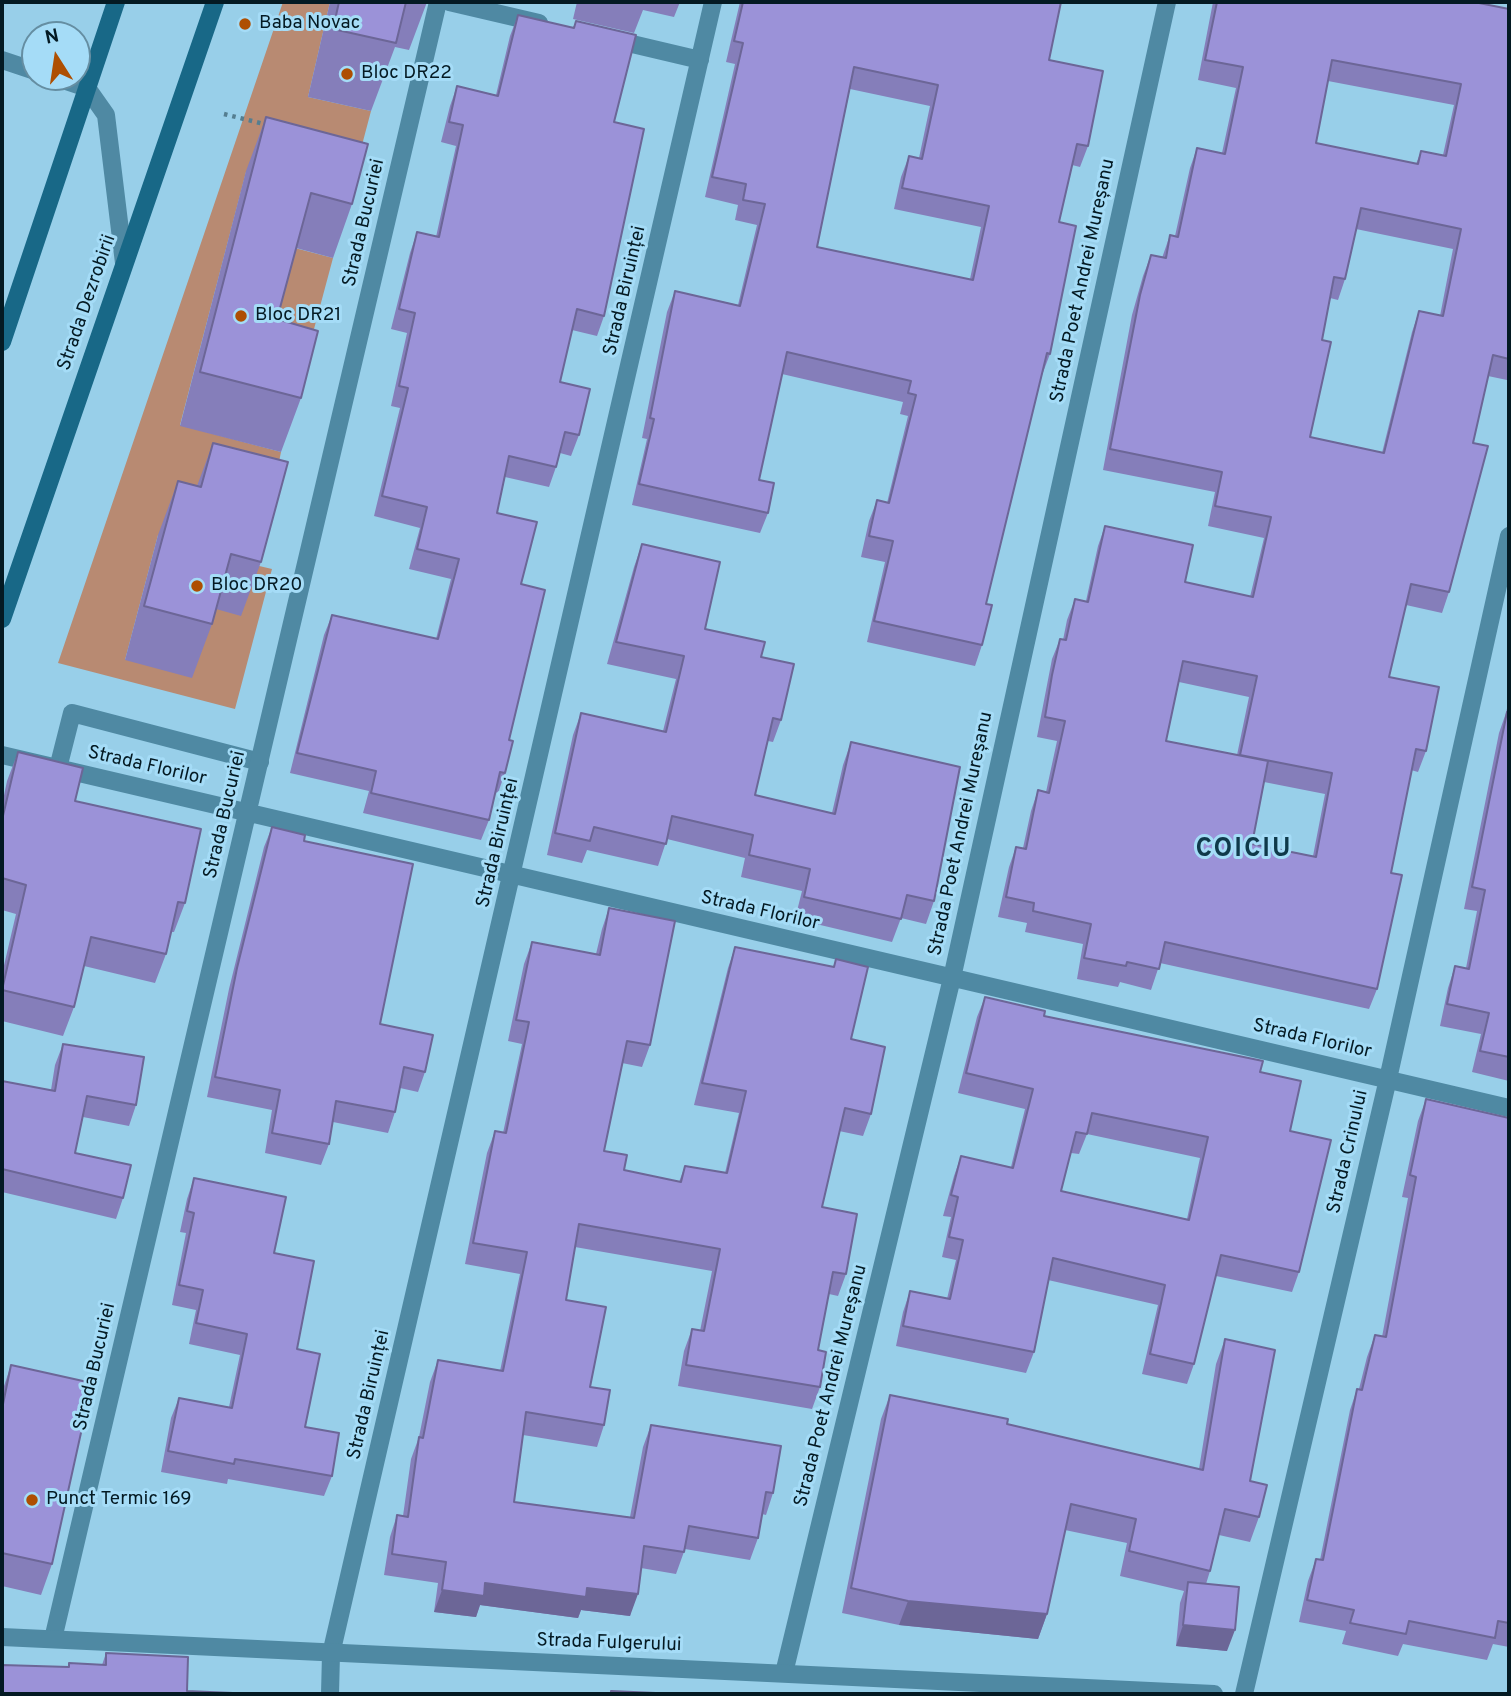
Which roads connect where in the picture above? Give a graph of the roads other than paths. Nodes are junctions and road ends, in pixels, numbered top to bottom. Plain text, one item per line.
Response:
1 (116, 2) edge
2 (215, 2) edge
3 (438, 2) edge
4 (449, 2) edge
5 (713, 2) edge
6 (1167, 2) edge
7 (554, 26) edge
8 (594, 36) edge
9 (2, 60) edge
10 (700, 60) junction
11 (21, 66) edge
12 (91, 76) edge
13 (86, 91) edge
14 (89, 91) edge
15 (124, 263) junction
16 (2, 342) edge
17 (1509, 536) edge
18 (2, 619) edge
19 (2, 755) edge
20 (260, 762) junction
21 (58, 768) junction
22 (248, 813) junction
23 (514, 875) junction
24 (952, 978) junction
25 (1388, 1079) junction
26 (1509, 1108) edge
27 (2, 1637) edge
28 (53, 1639) junction
29 (331, 1654) junction
30 (784, 1673) junction
31 (330, 1694) edge
32 (1214, 1694) edge
33 (1244, 1694) edge

1 - 12 main road
2 - 15 main road, Strada Dezrobirii
3 - 20 street, Strada Bucuriei
4 - 7 street
5 - 10 street, Strada Biruinței
6 - 24 street, Strada Poet Andrei Mureșanu
8 - 10 street
9 - 11 street
10 - 23 street, Strada Biruinței
13 - 16 main road
14 - 15 street
15 - 18 main road, Strada Dezrobirii
17 - 25 street, Strada Crinului
19 - 21 street, Strada Florilor
20 - 21 street
20 - 22 street, Strada Bucuriei
21 - 22 street, Strada Florilor
22 - 23 street, Strada Florilor
22 - 28 street, Strada Bucuriei
23 - 24 street, Strada Florilor
23 - 29 street, Strada Biruinței
24 - 25 street, Strada Florilor
24 - 30 street, Strada Poet Andrei Mureșanu
25 - 26 street, Strada Florilor
25 - 33 street, Strada Crinului
27 - 28 street, Strada Fulgerului
28 - 29 street, Strada Fulgerului
29 - 30 street, Strada Fulgerului
29 - 31 street, Strada Biruinței
30 - 32 street, Strada Fulgerului

